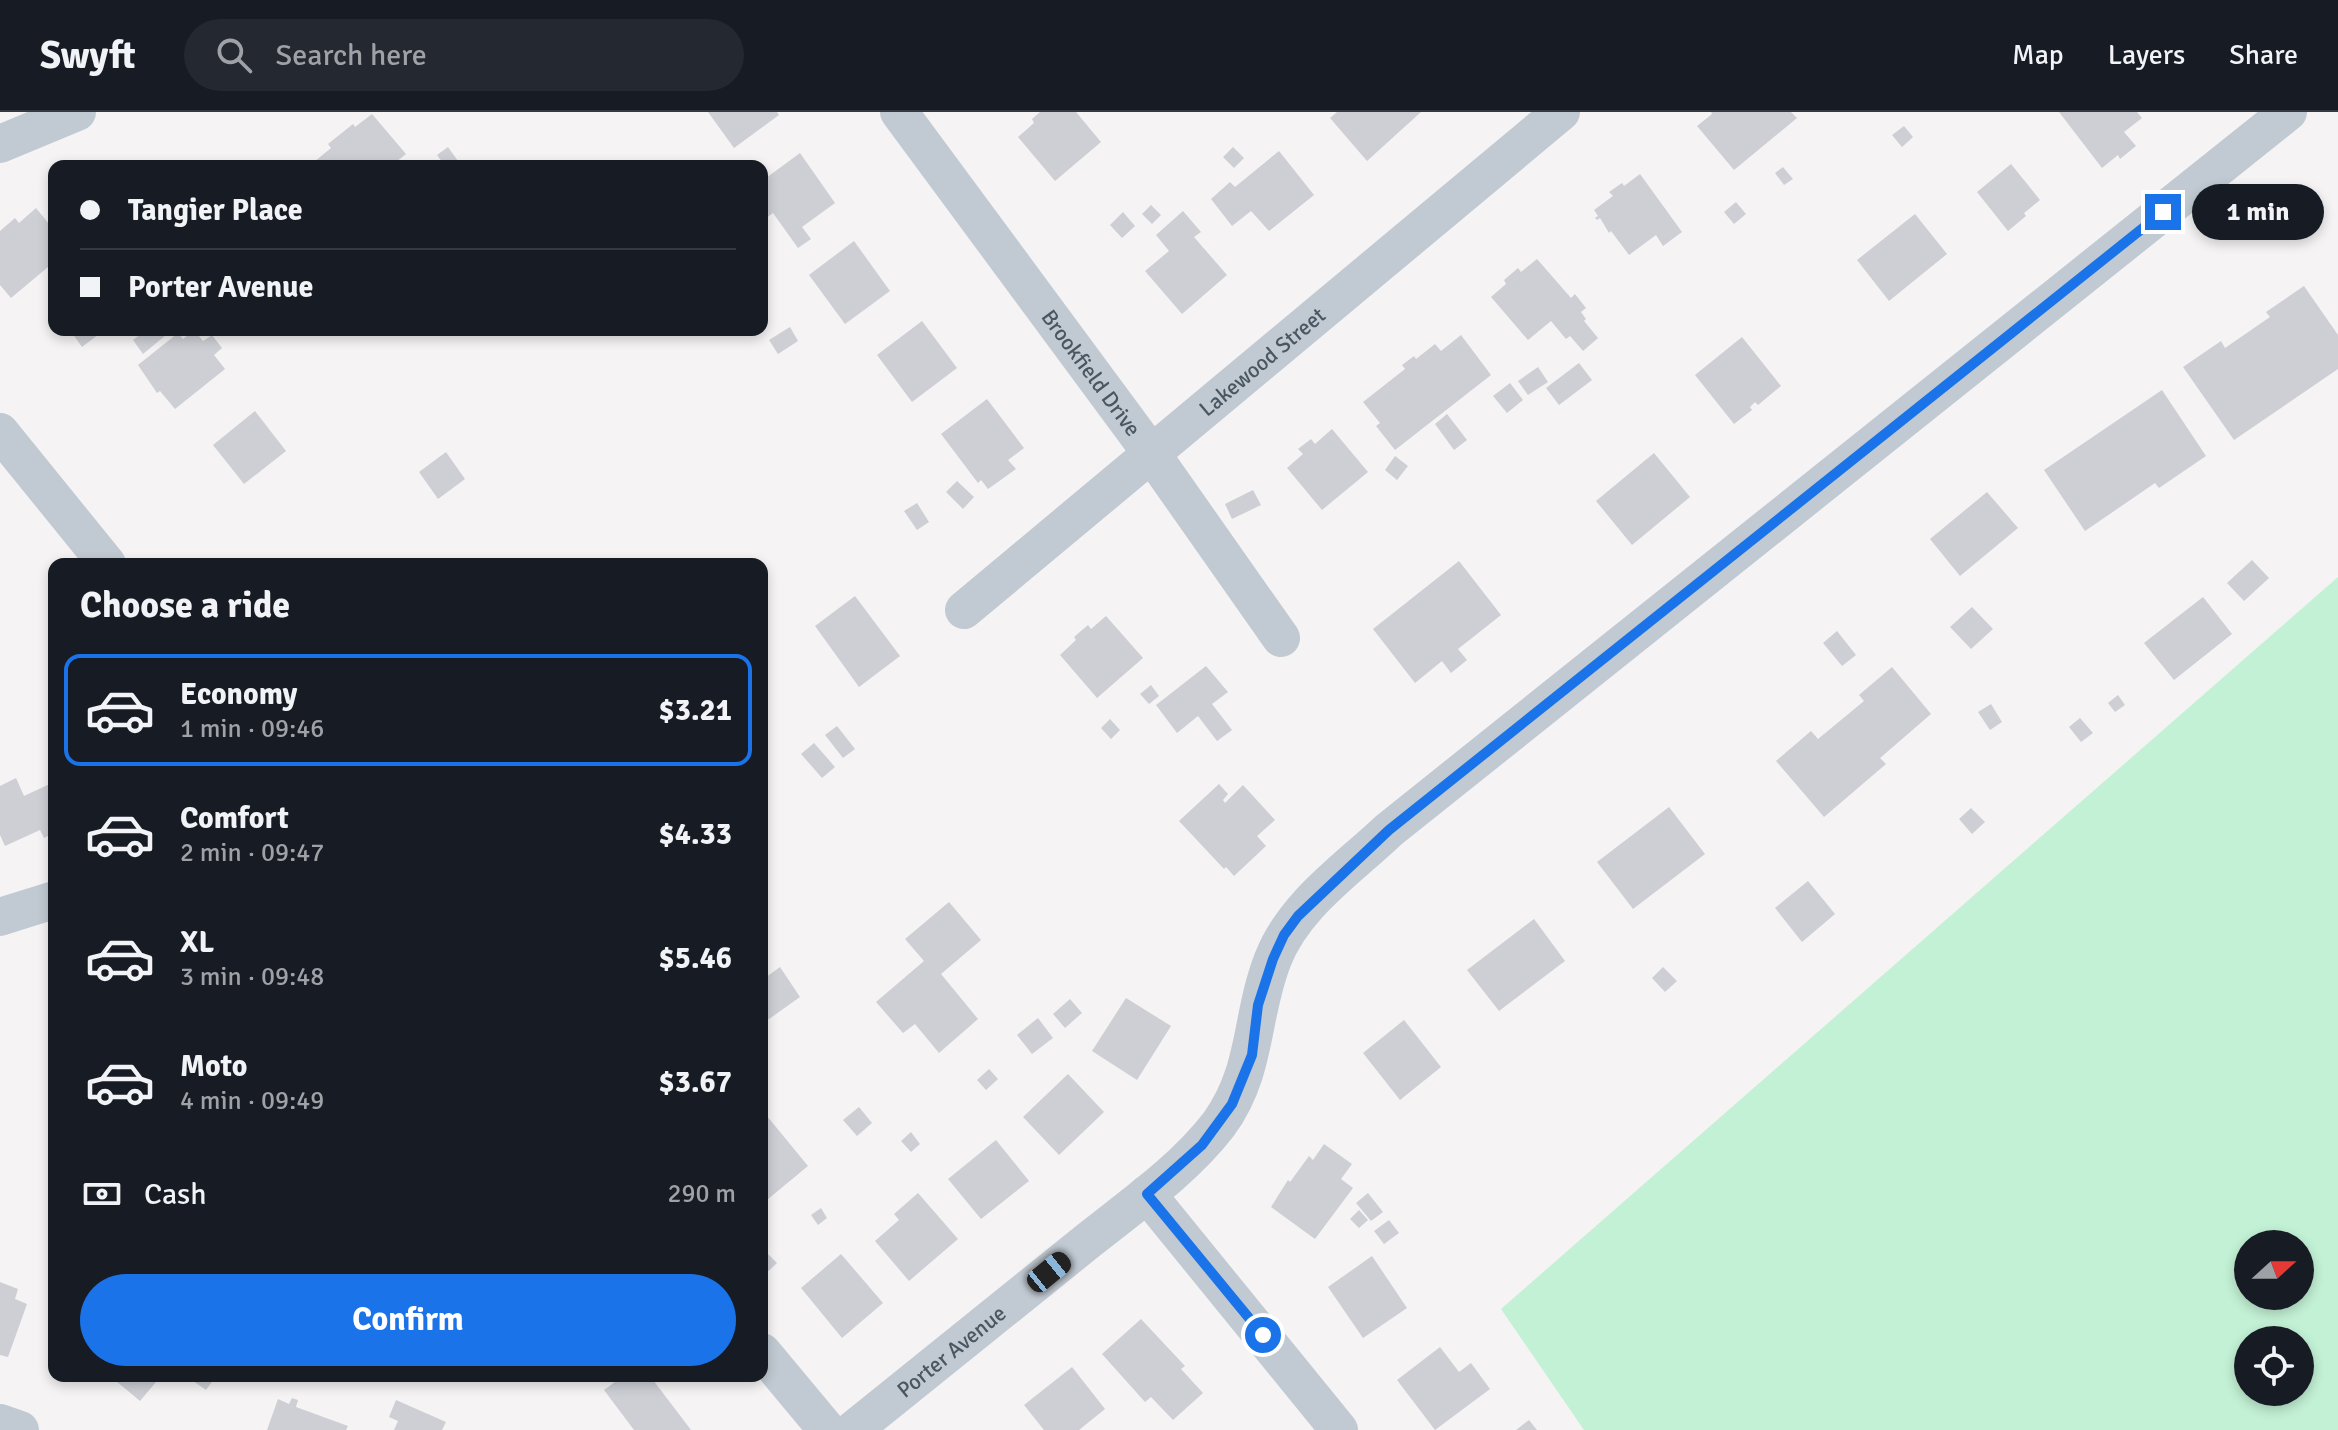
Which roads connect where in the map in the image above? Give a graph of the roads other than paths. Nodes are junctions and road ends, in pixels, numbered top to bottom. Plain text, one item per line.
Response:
1 (77, 112) edge
2 (1561, 112) edge
3 (2288, 112) edge
4 (903, 114) edge
5 (0, 144) edge
6 (0, 432) edge
7 (1151, 453) junction
8 (102, 558) edge
9 (964, 610) dead end
10 (1281, 638) dead end
11 (48, 902) edge
12 (0, 917) edge
13 (1147, 1194) junction
14 (768, 1359) edge
15 (0, 1423) edge
16 (20, 1430) edge
17 (827, 1430) edge
18 (853, 1430) edge
19 (1339, 1430) edge

1 - 5 street
2 - 7 street, Lakewood Street
3 - 13 street, Porter Avenue
4 - 7 street, Brookfield Drive
6 - 8 street
7 - 9 street, Lakewood Street
7 - 10 street, Brookfield Drive
11 - 12 street
13 - 18 street, Porter Avenue
13 - 19 street
14 - 17 street
15 - 16 street

